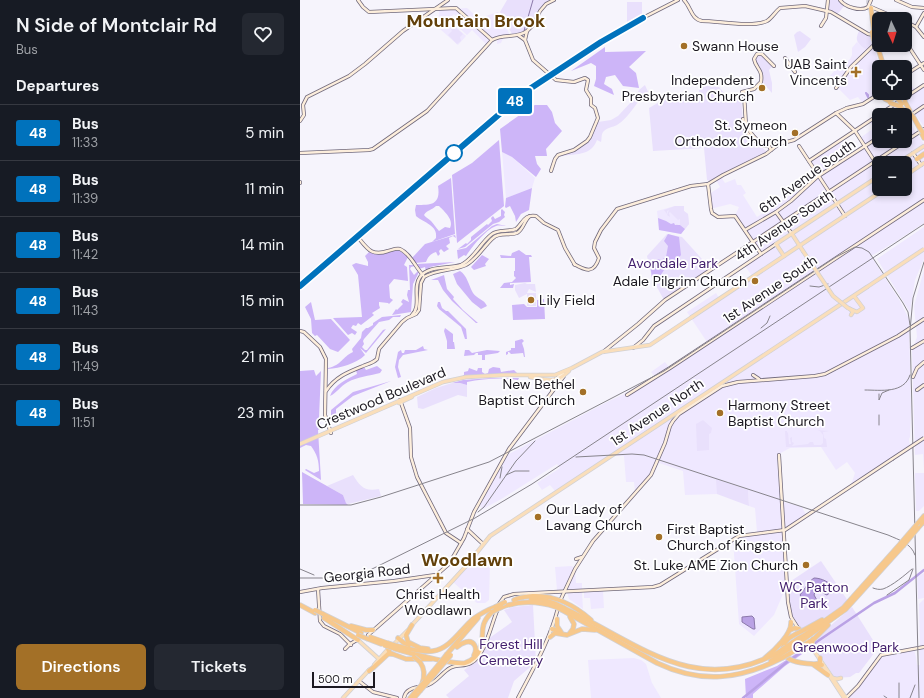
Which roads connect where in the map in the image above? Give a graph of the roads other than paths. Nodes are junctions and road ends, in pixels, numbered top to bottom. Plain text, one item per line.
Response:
1 (358, 0) edge
2 (448, 0) edge
3 (554, 0) edge
4 (676, 0) edge
5 (684, 0) edge
6 (827, 0) edge
7 (841, 0) edge
8 (871, 0) edge
9 (896, 0) edge
10 (441, 6) junction
11 (444, 8) junction
12 (868, 8) junction
13 (924, 8) edge
14 (435, 10) junction
15 (429, 12) junction
16 (826, 12) junction
17 (879, 12) edge
18 (924, 13) edge
19 (820, 25) dead end
20 (912, 25) edge
21 (916, 27) junction
22 (527, 31) junction
23 (518, 35) junction
24 (872, 35) edge
25 (924, 37) edge
26 (492, 40) junction
27 (525, 40) junction
28 (872, 45) edge
29 (912, 52) edge
30 (785, 58) dead end
31 (881, 60) edge
32 (924, 63) edge
33 (774, 65) dead end
34 (921, 65) junction
35 (924, 70) edge
36 (912, 71) edge
37 (795, 72) dead end
38 (550, 75) junction
39 (924, 85) edge
40 (836, 88) dead end
41 (743, 92) junction
42 (872, 100) edge
43 (886, 100) edge
44 (899, 100) edge
45 (903, 100) edge
46 (902, 104) junction
47 (924, 106) edge
48 (905, 108) edge
49 (905, 108) edge
50 (836, 113) junction
51 (912, 114) edge
52 (912, 118) edge
53 (300, 121) edge
54 (854, 131) junction
55 (806, 133) junction
56 (922, 133) edge
57 (872, 142) edge
58 (776, 146) junction
59 (799, 146) dead end
60 (865, 146) junction
61 (924, 146) edge
62 (772, 149) junction
63 (300, 153) edge
64 (913, 153) junction
65 (924, 155) edge
66 (885, 156) edge
67 (908, 156) edge
68 (872, 157) edge
69 (917, 159) junction
70 (809, 161) junction
71 (872, 164) edge
72 (923, 164) edge
73 (551, 171) dead end
74 (912, 171) edge
75 (819, 176) junction
76 (872, 181) edge
77 (708, 184) junction
78 (829, 192) junction
79 (875, 196) edge
80 (924, 200) edge
81 (838, 204) junction
82 (776, 212) junction
83 (845, 216) junction
84 (784, 222) junction
85 (745, 230) junction
86 (792, 234) junction
87 (357, 236) junction
88 (753, 242) junction
89 (776, 244) junction
90 (799, 246) junction
91 (924, 249) edge
92 (761, 254) junction
93 (784, 256) junction
94 (423, 276) junction
95 (300, 286) edge
96 (854, 296) junction
97 (849, 308) junction
98 (412, 315) junction
99 (851, 316) dead end
100 (924, 319) edge
101 (300, 331) edge
102 (924, 341) edge
103 (640, 346) junction
104 (608, 348) junction
105 (912, 348) dead end
106 (611, 351) junction
107 (602, 352) junction
108 (924, 362) edge
109 (572, 368) junction
110 (567, 370) junction
111 (753, 375) dead end
112 (564, 376) junction
113 (913, 377) dead end
114 (548, 380) junction
115 (556, 380) junction
116 (763, 380) junction
117 (924, 385) edge
118 (554, 387) junction
119 (917, 390) dead end
120 (326, 391) junction
121 (553, 392) junction
122 (627, 395) dead end
123 (400, 401) junction
124 (331, 432) junction
125 (924, 438) edge
126 (300, 445) edge
127 (779, 455) dead end
128 (924, 516) edge
129 (924, 521) edge
130 (918, 525) junction
131 (467, 529) junction
132 (783, 531) junction
133 (461, 543) junction
134 (483, 544) junction
135 (582, 557) junction
136 (576, 559) dead end
137 (876, 574) junction
138 (436, 575) junction
139 (318, 589) junction
140 (300, 592) edge
141 (563, 594) junction
142 (514, 600) junction
143 (560, 600) junction
144 (503, 603) junction
145 (568, 603) junction
146 (300, 604) edge
147 (556, 606) junction
148 (493, 609) junction
149 (563, 610) junction
150 (420, 615) junction
151 (837, 615) junction
152 (324, 616) junction
153 (581, 616) junction
154 (384, 619) junction
155 (557, 619) junction
156 (337, 621) junction
157 (792, 621) junction
158 (588, 622) junction
159 (412, 625) junction
160 (372, 630) joint
161 (552, 630) junction
162 (790, 630) junction
163 (602, 631) junction
164 (802, 632) junction
165 (563, 633) junction
166 (359, 634) junction
167 (368, 635) junction
168 (550, 637) junction
169 (799, 638) junction
170 (398, 639) junction
171 (354, 641) junction
172 (450, 641) junction
173 (413, 645) junction
174 (810, 646) junction
175 (386, 647) junction
176 (457, 647) junction
177 (924, 647) edge
178 (398, 648) junction
179 (787, 650) junction
180 (393, 654) junction
181 (449, 654) junction
182 (379, 659) junction
183 (442, 662) junction
184 (819, 662) junction
185 (810, 663) junction
186 (369, 671) junction
187 (743, 671) junction
188 (828, 675) junction
189 (833, 678) junction
190 (841, 678) dead end
191 (359, 681) junction
192 (424, 682) junction
193 (850, 694) joint
194 (415, 695) edge
195 (844, 697) edge
196 (343, 698) edge
197 (397, 698) edge
198 (404, 698) edge
199 (518, 698) edge

1 - 15 street
2 - 10 street
3 - 22 street
4 - 38 street
5 - 16 street
6 - 16 street
7 - 12 street
8 - 12 street
9 - 13 street
10 - 11 street
10 - 14 street
11 - 14 street
11 - 26 street
12 - 17 street
12 - 31 highway, bridge
14 - 15 street
15 - 53 street
16 - 19 street
16 - 24 street
18 - 21 street
20 - 21 street
21 - 25 street
22 - 23 street
22 - 27 street
23 - 26 street
23 - 27 street
26 - 63 street
27 - 38 street
28 - 40 street
29 - 34 street
30 - 37 street
32 - 34 street
33 - 41 street
34 - 35 street
34 - 36 street
38 - 73 street
38 - 87 street
39 - 54 street
41 - 58 street
41 - 62 street
42 - 50 street
43 - 46 highway, bridge
44 - 46 highway, bridge
45 - 46 highway, bridge
46 - 48 highway
46 - 49 highway
47 - 51 street
50 - 54 street
50 - 55 street
50 - 55 street
52 - 56 highway, bridge
54 - 60 street
54 - 70 street
55 - 58 street
56 - 66 street
57 - 60 street, 6th Avenue South
58 - 62 street
59 - 70 street
60 - 68 street
60 - 75 street, 6th Avenue South
61 - 64 main road
62 - 77 street
64 - 67 main road
64 - 69 street
65 - 69 highway
69 - 72 street
70 - 75 street
71 - 78 street
72 - 74 main road
75 - 78 street
75 - 82 street, 6th Avenue South
76 - 81 main road, 4th Avenue South
77 - 85 street
77 - 94 street
78 - 81 street
78 - 84 street
79 - 83 main road
80 - 122 street, 1st Avenue South
81 - 83 street
81 - 86 main road, 4th Avenue South
82 - 84 street
82 - 85 street, 6th Avenue South
83 - 90 main road
84 - 86 street
84 - 88 street
85 - 88 street
86 - 89 main road, 4th Avenue South
86 - 90 main road
87 - 94 street
87 - 95 street
88 - 92 street
88 - 104 street
89 - 92 street, 4th Avenue South
89 - 93 main road
90 - 93 main road
90 - 97 main road, bridge
91 - 96 main road, 1st Avenue North, bridge
92 - 103 street, 4th Avenue South
93 - 103 main road
94 - 98 street
94 - 98 street
96 - 97 main road
96 - 134 main road, 1st Avenue North
97 - 99 main road
98 - 120 street
100 - 116 street
101 - 120 street
102 - 105 street
103 - 106 main road
104 - 106 street
104 - 107 street
106 - 107 main road
107 - 109 main road
108 - 113 street
109 - 110 main road, Crestwood Boulevard
109 - 112 main road, Crestwood Boulevard
110 - 115 street
110 - 123 main road, Crestwood Boulevard
111 - 116 street
112 - 115 main road, Crestwood Boulevard
112 - 121 street
114 - 115 main road, Crestwood Boulevard
114 - 118 street
114 - 123 main road, Crestwood Boulevard
115 - 118 street
116 - 135 street
117 - 119 street
118 - 121 street
120 - 124 street
121 - 131 street
123 - 124 main road, Crestwood Boulevard
123 - 133 street
124 - 126 main road, Crestwood Boulevard
125 - 132 street, bridge
127 - 132 street
128 - 130 highway
129 - 130 highway
130 - 137 highway, bridge
131 - 133 street
131 - 134 street
132 - 141 street
132 - 157 street
133 - 138 street
134 - 150 main road, 1st Avenue North
135 - 136 street
135 - 141 street
137 - 151 highway
137 - 151 highway
138 - 139 street, Georgia Road
138 - 154 street
139 - 140 street, Georgia Road
139 - 171 street
141 - 143 highway
141 - 144 street
141 - 145 highway
142 - 143 highway
142 - 144 highway
142 - 147 highway
143 - 145 highway
143 - 155 street
143 - 161 street
144 - 147 highway
144 - 148 highway, bridge
144 - 198 street
145 - 153 highway
146 - 152 highway, bridge
147 - 149 highway, bridge
148 - 172 highway
148 - 176 highway
148 - 181 highway
148 - 183 highway
149 - 153 highway
149 - 165 highway
150 - 159 main road, 1st Avenue North
150 - 170 main road, 1st Avenue North
151 - 164 highway
151 - 174 highway
152 - 156 highway
152 - 166 highway
152 - 171 highway
153 - 158 highway
153 - 158 highway
154 - 160 street
154 - 167 street
155 - 161 street
155 - 165 highway
156 - 166 highway
156 - 167 highway
157 - 162 highway
157 - 164 street
158 - 163 highway
158 - 163 highway
158 - 165 highway
159 - 170 main road, 1st Avenue North
159 - 173 highway
160 - 167 highway
161 - 165 highway
161 - 168 street
161 - 199 street
162 - 164 highway
162 - 187 highway
163 - 187 highway
164 - 169 highway, bridge
164 - 174 main road
165 - 168 highway
166 - 167 highway, bridge
167 - 171 main road
167 - 175 highway
168 - 199 street
169 - 179 highway
169 - 185 highway
170 - 173 highway
170 - 175 main road, 1st Avenue North
171 - 182 main road
172 - 173 highway
172 - 178 highway
174 - 179 highway
174 - 184 main road
175 - 178 highway, bridge
175 - 180 highway
175 - 182 main road, 1st Avenue North
176 - 178 highway
176 - 181 highway
177 - 193 street
178 - 183 highway
178 - 192 highway, bridge
179 - 187 highway, bridge
180 - 183 highway
180 - 186 highway
181 - 183 highway, bridge
182 - 186 main road, 1st Avenue North
183 - 192 highway
184 - 185 highway
184 - 188 main road
184 - 189 main road
185 - 188 highway
186 - 191 main road, 1st Avenue North
188 - 195 main road
189 - 190 main road
189 - 195 main road
191 - 196 main road, 1st Avenue North
191 - 197 street
192 - 194 highway, bridge
192 - 194 highway, bridge
193 - 195 main road

